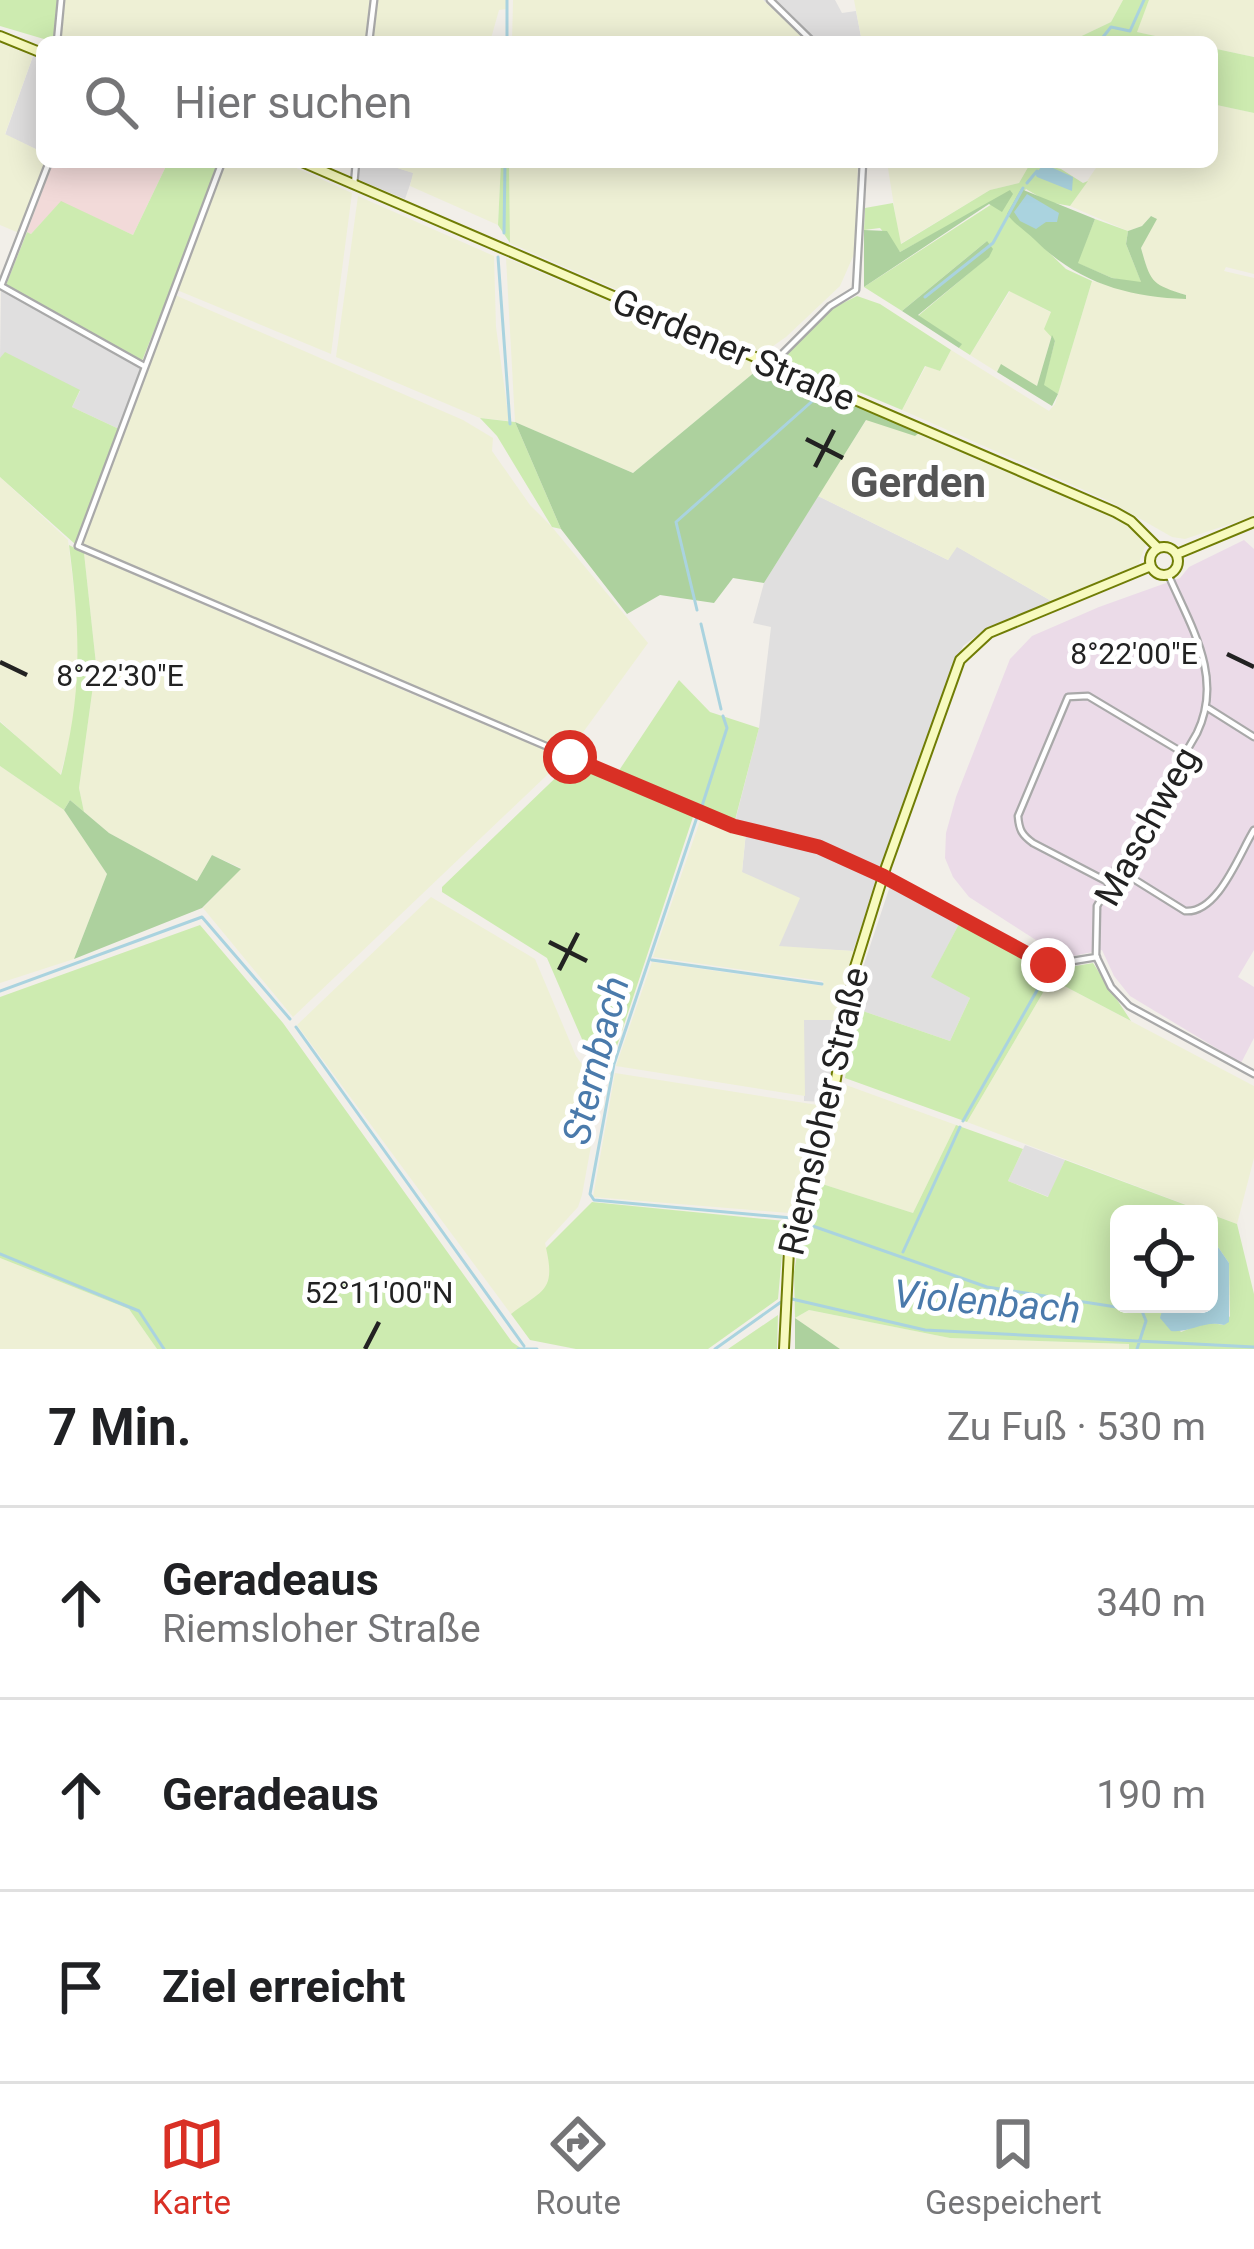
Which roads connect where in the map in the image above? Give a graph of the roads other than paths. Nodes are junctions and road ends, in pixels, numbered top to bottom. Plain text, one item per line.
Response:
1 (61, 0) edge
2 (374, 0) edge
3 (770, 0) edge
4 (0, 36) edge
5 (57, 36) edge
6 (370, 36) edge
7 (807, 36) edge
8 (36, 50) edge
9 (47, 168) edge
10 (220, 168) edge
11 (316, 168) edge
12 (355, 168) edge
13 (863, 168) edge
14 (354, 185) junction
15 (1, 286) edge
16 (771, 365) junction
17 (144, 366) junction
18 (1254, 522) edge
19 (1158, 548) junction
20 (1177, 554) junction
21 (1151, 566) junction
22 (1168, 574) junction
23 (1207, 708) junction
24 (1254, 736) edge
25 (1185, 754) junction
26 (1254, 830) edge
27 (1116, 868) junction
28 (883, 876) junction
29 (1108, 882) junction
30 (1097, 957) junction
31 (1254, 1074) edge
32 (784, 1349) edge

1 - 5 street
2 - 6 street
3 - 7 street
4 - 8 main road
9 - 15 street
10 - 17 street
11 - 14 main road, Gerdener Straße
12 - 14 street
13 - 16 street
14 - 16 main road, Gerdener Straße
15 - 17 street
16 - 19 main road, Gerdener Straße
17 - 28 street
18 - 20 main road
19 - 20 main road
19 - 21 main road
20 - 22 main road
21 - 22 main road
21 - 28 main road, Riemsloher Straße
22 - 23 street, Maschweg
23 - 24 street
23 - 25 street, Maschweg
25 - 27 street, Maschweg
25 - 29 street
26 - 27 street
27 - 29 street, Maschweg
28 - 30 street
28 - 32 main road, Riemsloher Straße
29 - 30 street, Maschweg
30 - 31 street, Maschweg

